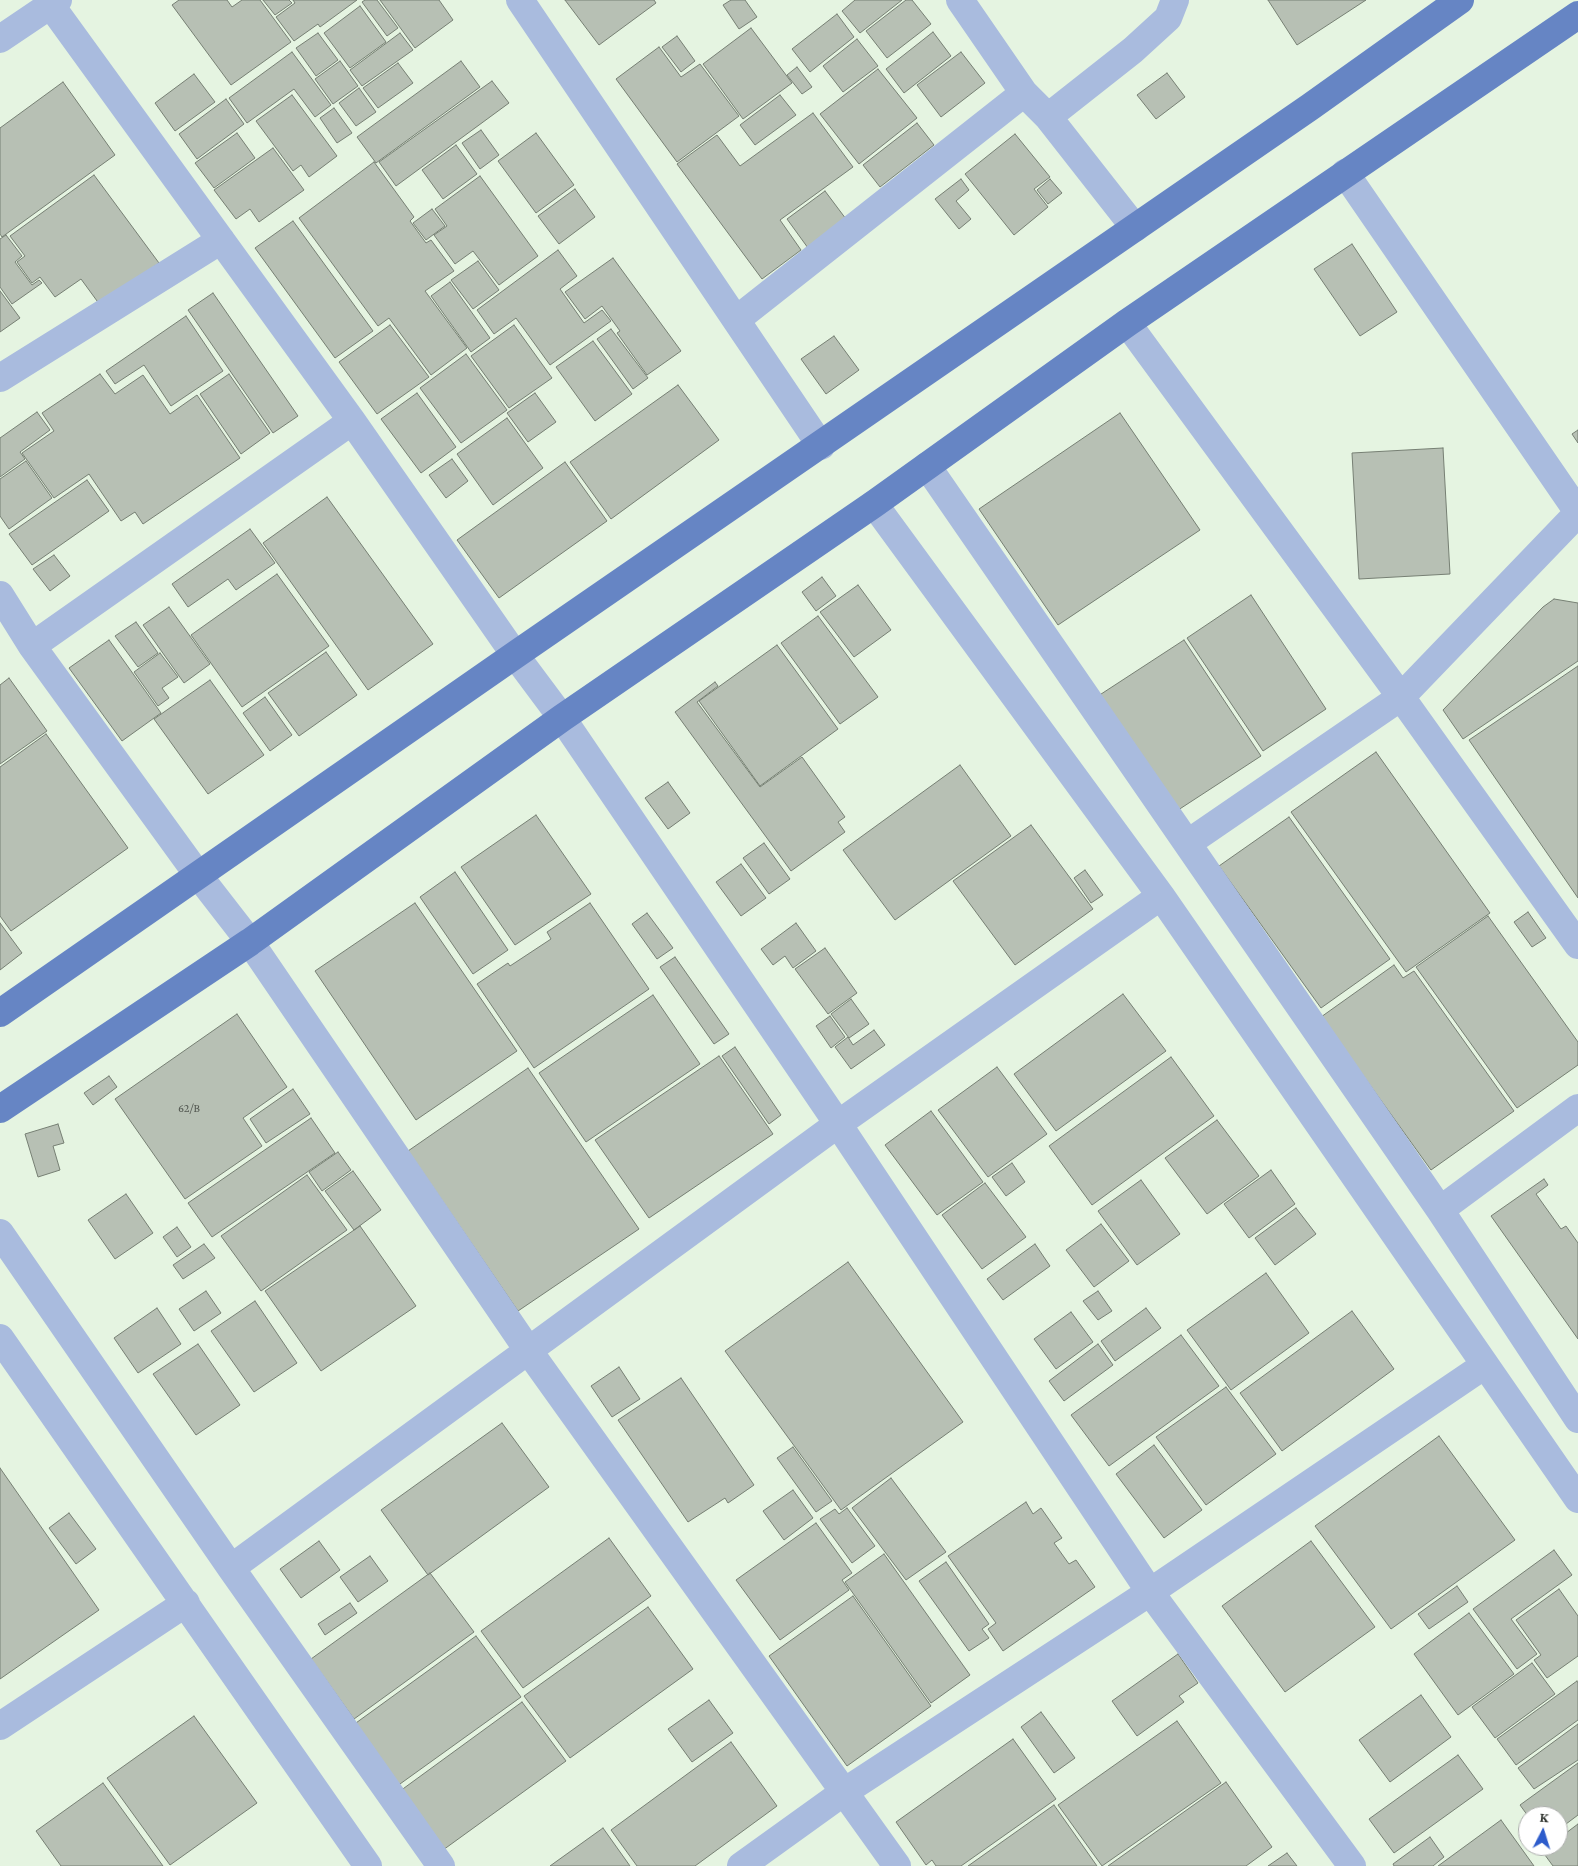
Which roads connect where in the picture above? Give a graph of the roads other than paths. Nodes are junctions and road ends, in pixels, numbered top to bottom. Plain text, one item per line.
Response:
1 (520, 0) edge
2 (960, 0) edge
3 (1175, 0) edge
4 (1457, 1) edge
5 (52, 2) edge
6 (1578, 15) edge
7 (0, 39) edge
8 (1024, 93) junction
9 (1048, 118) junction
10 (1345, 174) junction
11 (1135, 228) junction
12 (221, 240) junction
13 (736, 320) junction
14 (1127, 323) junction
15 (0, 378) edge
16 (352, 421) junction
17 (821, 446) junction
18 (928, 466) junction
19 (874, 504) junction
20 (1578, 513) edge
21 (0, 595) edge
22 (32, 646) junction
23 (516, 655) junction
24 (1401, 697) junction
25 (562, 718) junction
26 (1188, 843) junction
27 (198, 875) junction
28 (1160, 896) junction
29 (250, 942) junction
30 (1578, 945) edge
31 (0, 1013) edge
32 (1578, 1108) edge
33 (0, 1109) edge
34 (838, 1124) junction
35 (1440, 1210) junction
36 (0, 1233) edge
37 (0, 1338) edge
38 (528, 1350) junction
39 (1485, 1365) junction
40 (1578, 1419) edge
41 (1578, 1499) edge
42 (231, 1568) junction
43 (1150, 1592) junction
44 (186, 1603) junction
45 (0, 1726) edge
46 (844, 1792) junction
47 (368, 1866) edge
48 (441, 1866) edge
49 (741, 1866) edge
50 (897, 1866) edge
51 (1352, 1866) edge

1 - 13 street
2 - 8 street
3 - 9 street
4 - 11 main road
5 - 7 street
5 - 12 street
6 - 10 main road
8 - 9 street
8 - 13 street
9 - 11 street
10 - 14 main road
10 - 20 street
11 - 17 main road
12 - 15 street
12 - 16 street
13 - 17 street
14 - 18 main road
14 - 24 street
16 - 22 street
16 - 23 street
17 - 23 main road
18 - 19 main road
18 - 26 street
19 - 25 main road
19 - 28 street
20 - 24 street
21 - 22 street
22 - 27 street
23 - 25 street
23 - 27 main road
24 - 26 street
24 - 30 street
25 - 29 main road
25 - 34 street
26 - 35 street
27 - 29 street
27 - 31 main road
28 - 34 street
28 - 39 street
29 - 33 main road
29 - 38 street
32 - 35 street
34 - 38 street
34 - 43 street
35 - 40 street
36 - 42 street
37 - 44 street
38 - 42 street
38 - 46 street
39 - 41 street
39 - 43 street
42 - 48 street
43 - 46 street
43 - 51 street
44 - 45 street
44 - 47 street
46 - 49 street
46 - 50 street

